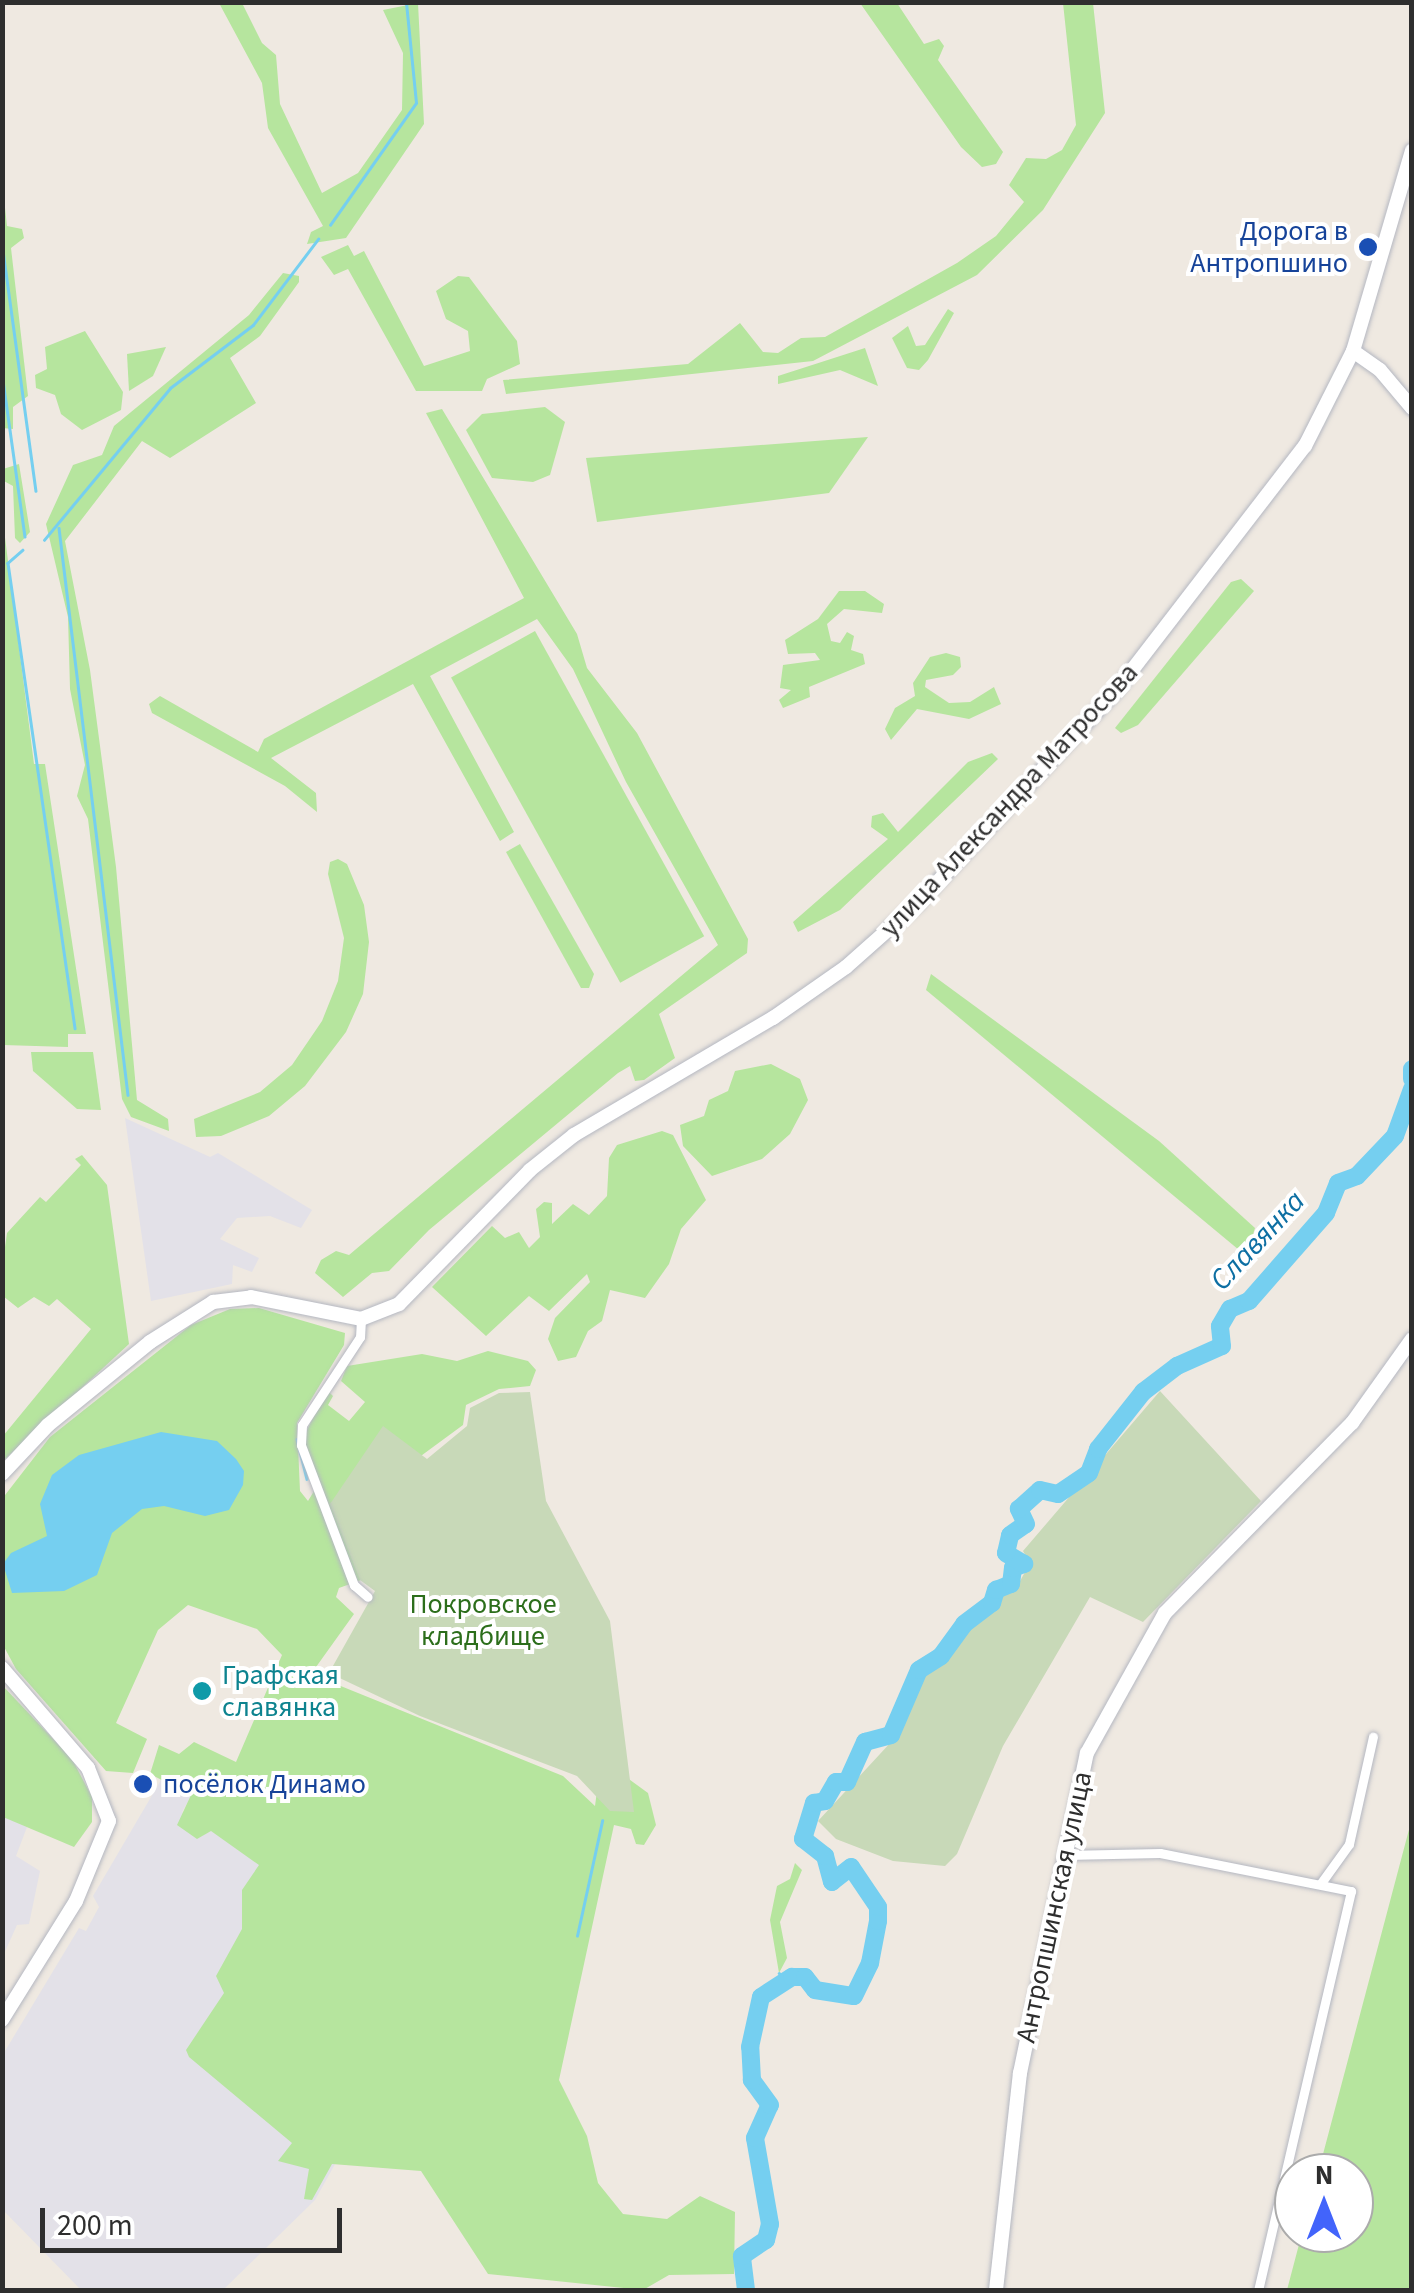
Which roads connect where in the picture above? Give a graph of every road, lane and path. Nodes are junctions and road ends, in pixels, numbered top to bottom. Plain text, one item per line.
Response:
1 (1412, 150) edge
2 (1353, 351) junction
3 (1412, 408) edge
4 (361, 1319) junction
5 (1412, 1339) edge
6 (2, 1474) edge
7 (368, 1597) dead end
8 (2, 1668) edge
9 (1373, 1737) dead end
10 (1062, 1854) junction
11 (1321, 1884) junction
12 (2, 2020) edge
13 (996, 2290) edge
14 (1258, 2290) edge

1 - 2 main road, улица Александра Матросова
2 - 3 main road
2 - 4 main road, улица Александра Матросова
4 - 6 main road
4 - 7 street
5 - 10 main road, Антропшинская улица
8 - 12 main road
9 - 11 street
10 - 11 street
10 - 13 main road, Антропшинская улица
11 - 14 street

